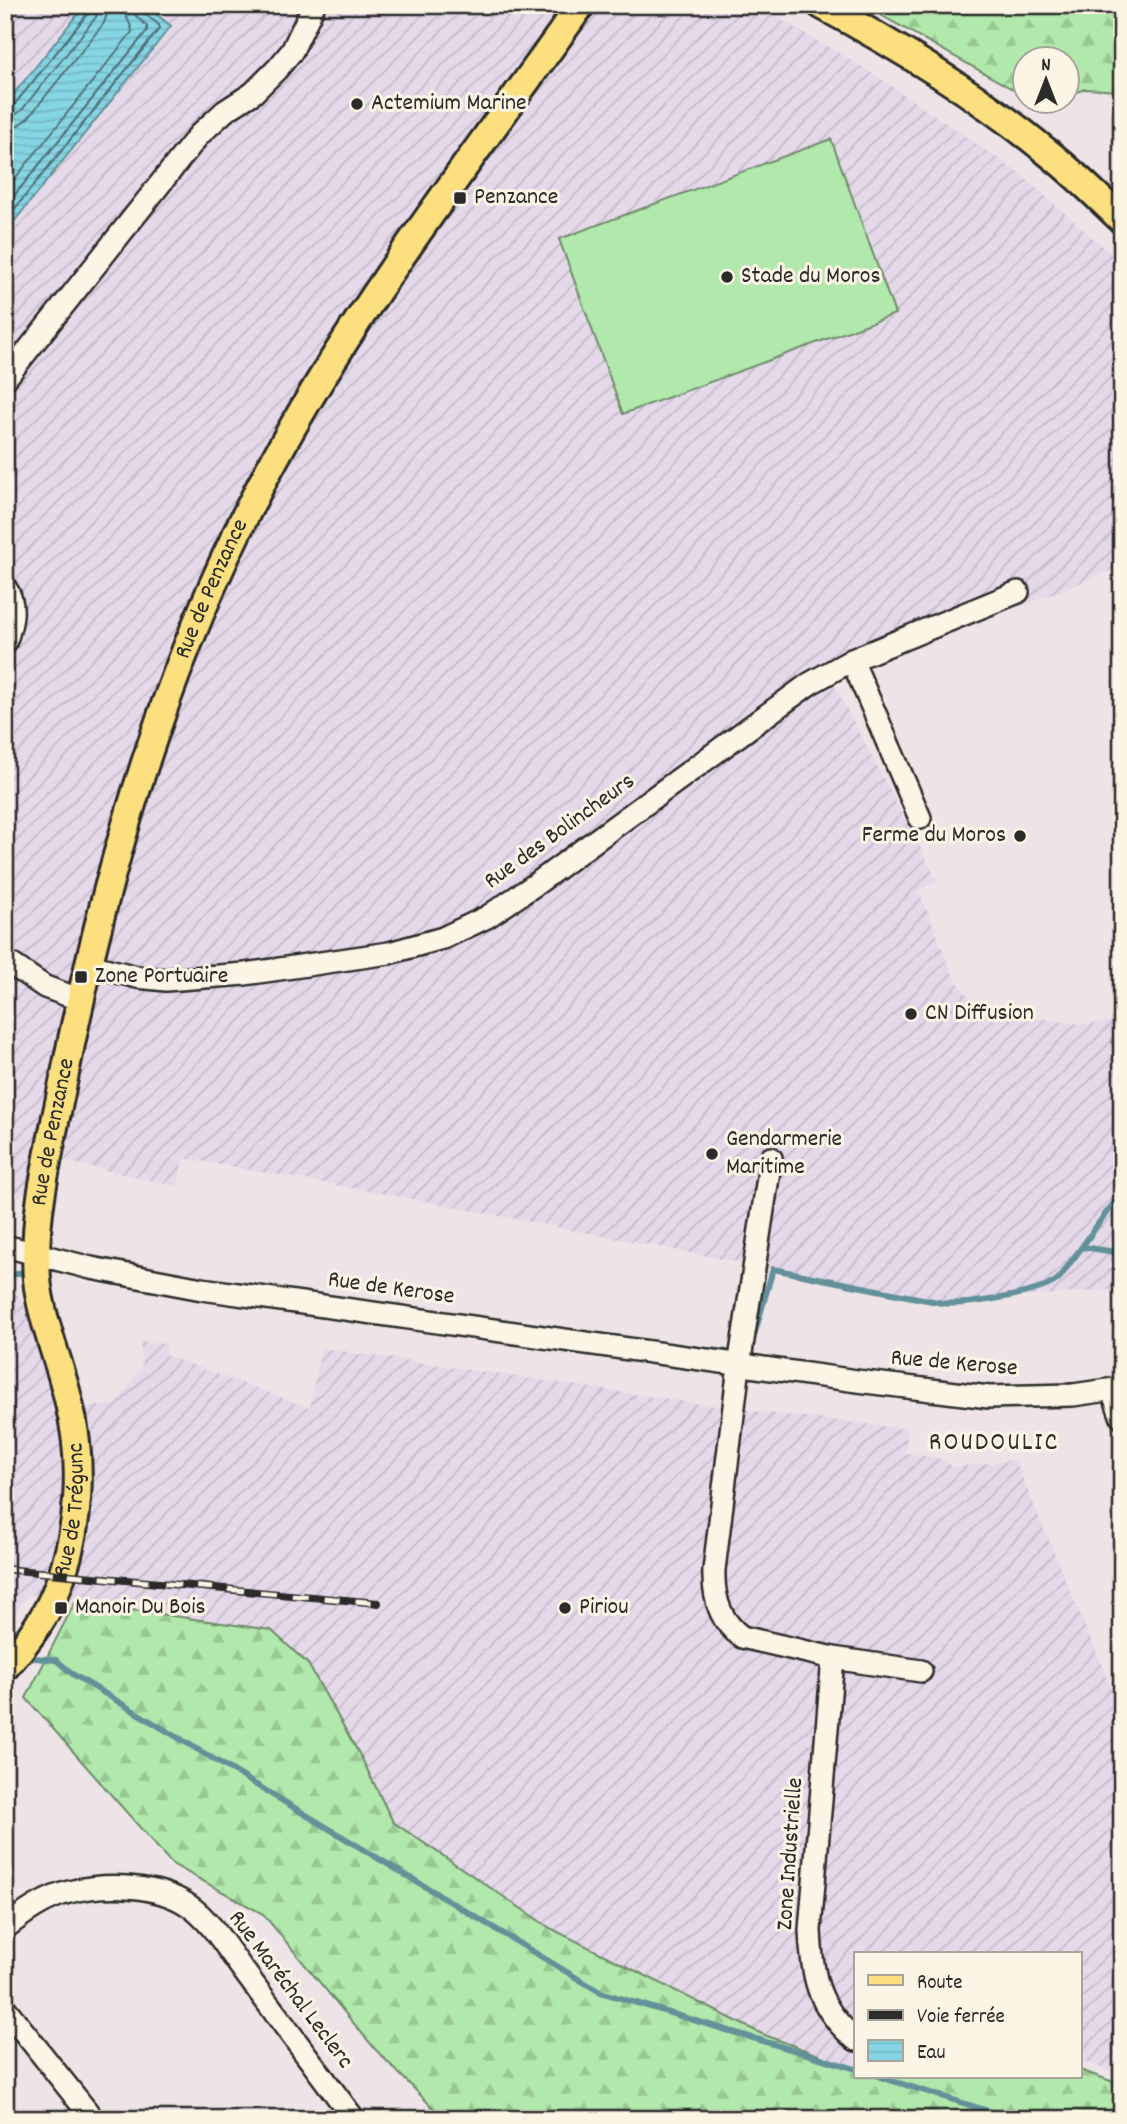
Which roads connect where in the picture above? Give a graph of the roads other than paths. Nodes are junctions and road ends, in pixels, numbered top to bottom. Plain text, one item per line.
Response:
1 (314, 5) edge
2 (581, 5) edge
3 (821, 5) edge
4 (1122, 220) edge
5 (14, 366) edge
6 (5, 587) edge
7 (1018, 592) dead end
8 (5, 643) edge
9 (852, 660) junction
10 (920, 818) dead end
11 (5, 960) edge
12 (89, 965) junction
13 (81, 1000) junction
14 (771, 1158) dead end
15 (5, 1246) edge
16 (36, 1256) junction
17 (739, 1366) junction
18 (1117, 1389) edge
19 (1122, 1418) edge
20 (833, 1658) junction
21 (5, 1667) edge
22 (921, 1671) dead end
23 (5, 1928) edge
24 (5, 2008) edge
25 (854, 2038) edge
26 (93, 2119) edge
27 (354, 2119) edge

1 - 5 street
2 - 12 main road, Rue de Penzance
3 - 4 main road
6 - 8 street
7 - 9 street, Rue des Bolincheurs
9 - 10 street
9 - 12 street, Rue des Bolincheurs
11 - 13 street
12 - 13 main road, Rue de Penzance
13 - 16 main road, Rue de Penzance
14 - 17 street
15 - 16 street, Rue de Kerose
16 - 17 street, Rue de Kerose
16 - 21 main road, Rue de Trégunc
17 - 18 street, Rue de Kerose
17 - 20 street
18 - 19 street
20 - 22 street
20 - 25 street, Zone Industrielle
23 - 27 street, Rue Maréchal Leclerc
24 - 26 street

